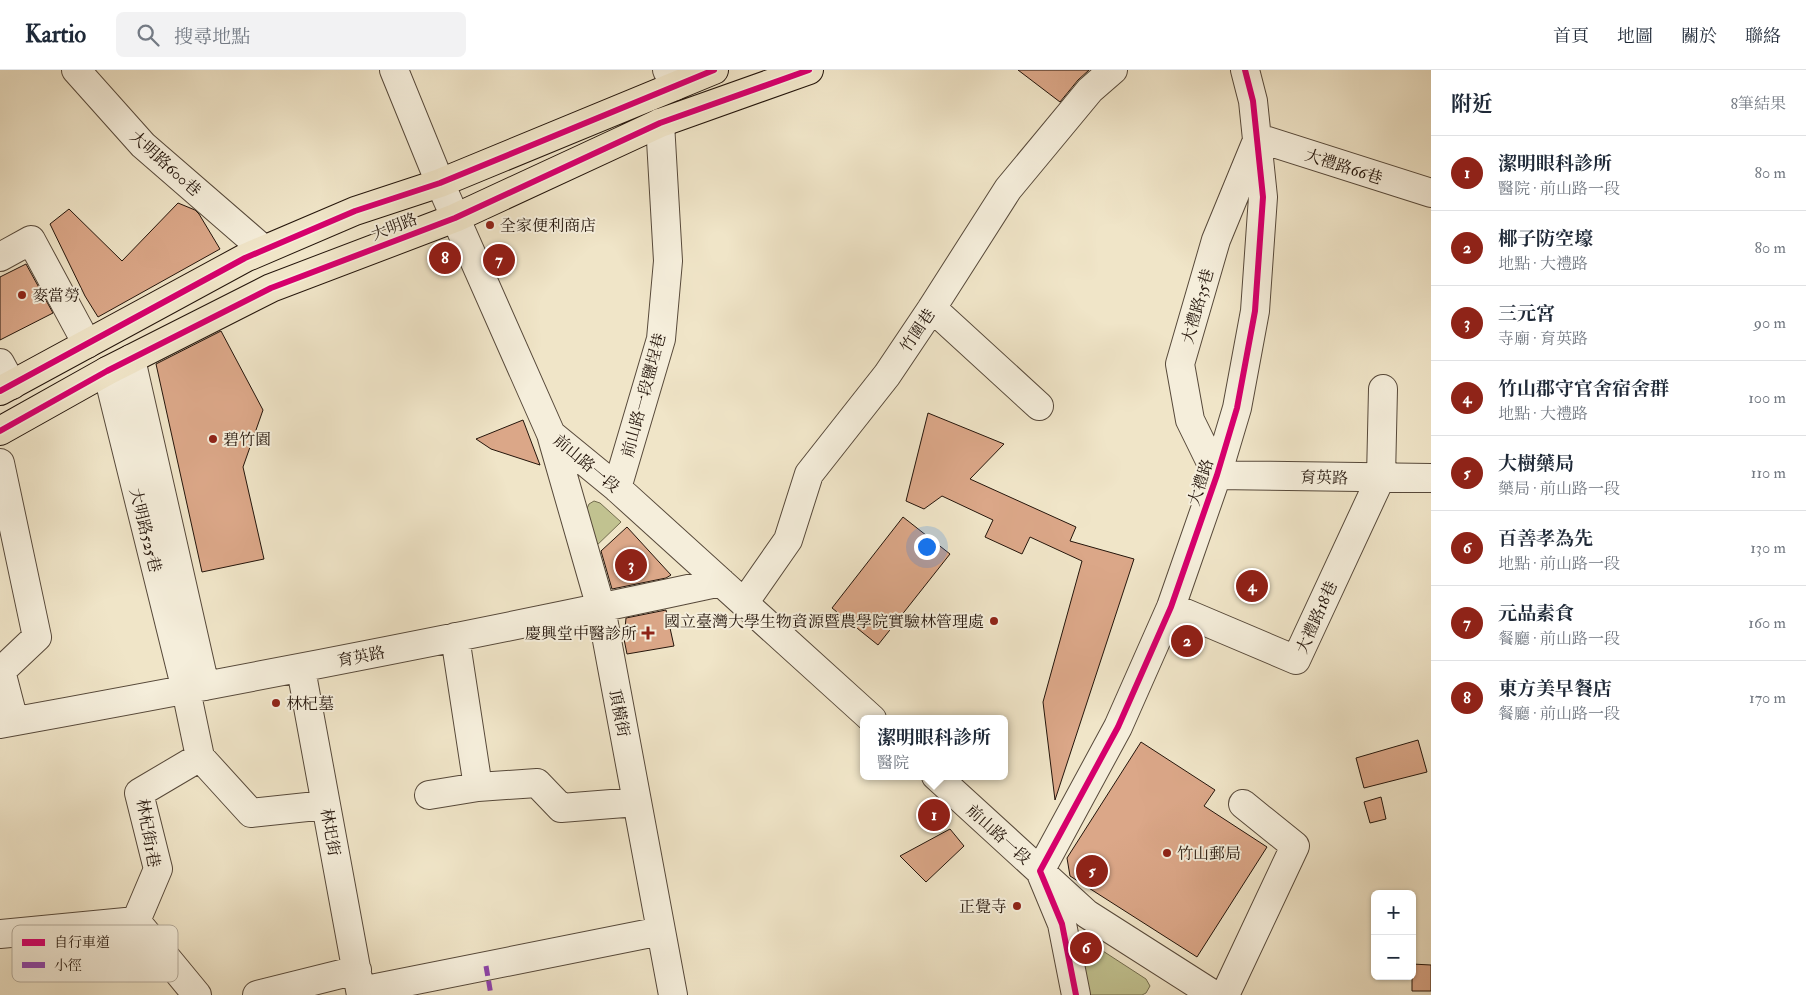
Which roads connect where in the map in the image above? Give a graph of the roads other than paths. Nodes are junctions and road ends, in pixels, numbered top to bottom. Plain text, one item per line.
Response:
1 (76, 70) edge
2 (394, 70) edge
3 (714, 70) edge
4 (810, 70) edge
5 (1113, 70) edge
6 (1252, 76) edge
7 (671, 78) edge
8 (660, 123) junction
9 (1258, 138) junction
10 (440, 183) junction
11 (1431, 194) edge
12 (455, 218) junction
13 (263, 249) junction
14 (0, 257) edge
15 (932, 308) junction
16 (87, 344) junction
17 (131, 359) junction
18 (107, 371) junction
19 (4, 380) edge
20 (1382, 389) dead end
21 (1038, 406) dead end
22 (0, 431) edge
23 (551, 434) junction
24 (0, 463) edge
25 (1217, 475) junction
26 (1381, 477) junction
27 (1431, 478) edge
28 (617, 488) junction
29 (721, 582) junction
30 (744, 603) junction
31 (1171, 607) junction
32 (600, 608) junction
33 (455, 638) junction
34 (301, 669) junction
35 (195, 688) junction
36 (868, 715) edge
37 (7, 723) edge
38 (200, 756) junction
39 (940, 780) edge
40 (478, 787) junction
41 (429, 795) dead end
42 (637, 802) junction
43 (1243, 804) dead end
44 (326, 805) junction
45 (1040, 871) junction
46 (136, 921) junction
47 (94, 925) edge
48 (139, 925) edge
49 (661, 931) junction
50 (178, 972) edge
51 (360, 985) edge
52 (197, 995) edge
53 (257, 995) edge
54 (673, 995) edge
55 (1076, 995) edge
56 (1214, 995) edge
57 (1225, 995) edge

1 - 13 street, 大明路600巷
2 - 10 street, 前山路一段
3 - 7 main road, 大明路
4 - 8 main road, 大明路
5 - 15 street, 竹圍巷
6 - 9 street, 大禮路
7 - 10 main road, 大明路
8 - 12 main road, 大明路
8 - 28 street, 前山路一段鹽埕巷
9 - 11 street, 大禮路66巷
9 - 25 street, 大禮路
9 - 25 street, 大禮路35巷
10 - 12 street, 前山路一段
10 - 13 main road, 大明路
12 - 17 main road, 大明路
12 - 23 street, 前山路一段
13 - 16 main road, 大明路
14 - 16 street
15 - 21 street
15 - 30 street, 竹圍巷
16 - 19 main road, 大明路
17 - 18 main road, 大明路
17 - 35 street
18 - 22 main road, 大明路
18 - 35 street, 大明路525巷
20 - 26 street
23 - 28 street, 前山路一段
23 - 32 street, 頂橫街
24 - 37 street
25 - 26 street, 育英路
25 - 31 street, 大禮路
26 - 27 street, 育英路
26 - 31 street, 大禮路18巷
28 - 29 street, 前山路一段
29 - 30 street, 前山路一段
29 - 32 street, 育英路
30 - 36 street, 前山路一段
31 - 45 street, 大禮路
32 - 33 street, 育英路
32 - 42 street, 頂橫街
33 - 34 street, 育英路
33 - 40 street
34 - 35 street, 育英路
34 - 44 street, 林圯街
35 - 37 street, 育英路
35 - 38 street
38 - 44 street
38 - 46 street, 林杞街1巷
39 - 45 street, 前山路一段
40 - 41 street
40 - 42 street
42 - 49 street, 頂橫街
43 - 57 street
44 - 51 street, 林圯街
45 - 55 street, 前山路一段
45 - 56 street, 前山路一段
46 - 47 street
46 - 48 street
49 - 51 street
49 - 54 street, 頂橫街
50 - 52 street
51 - 53 street

